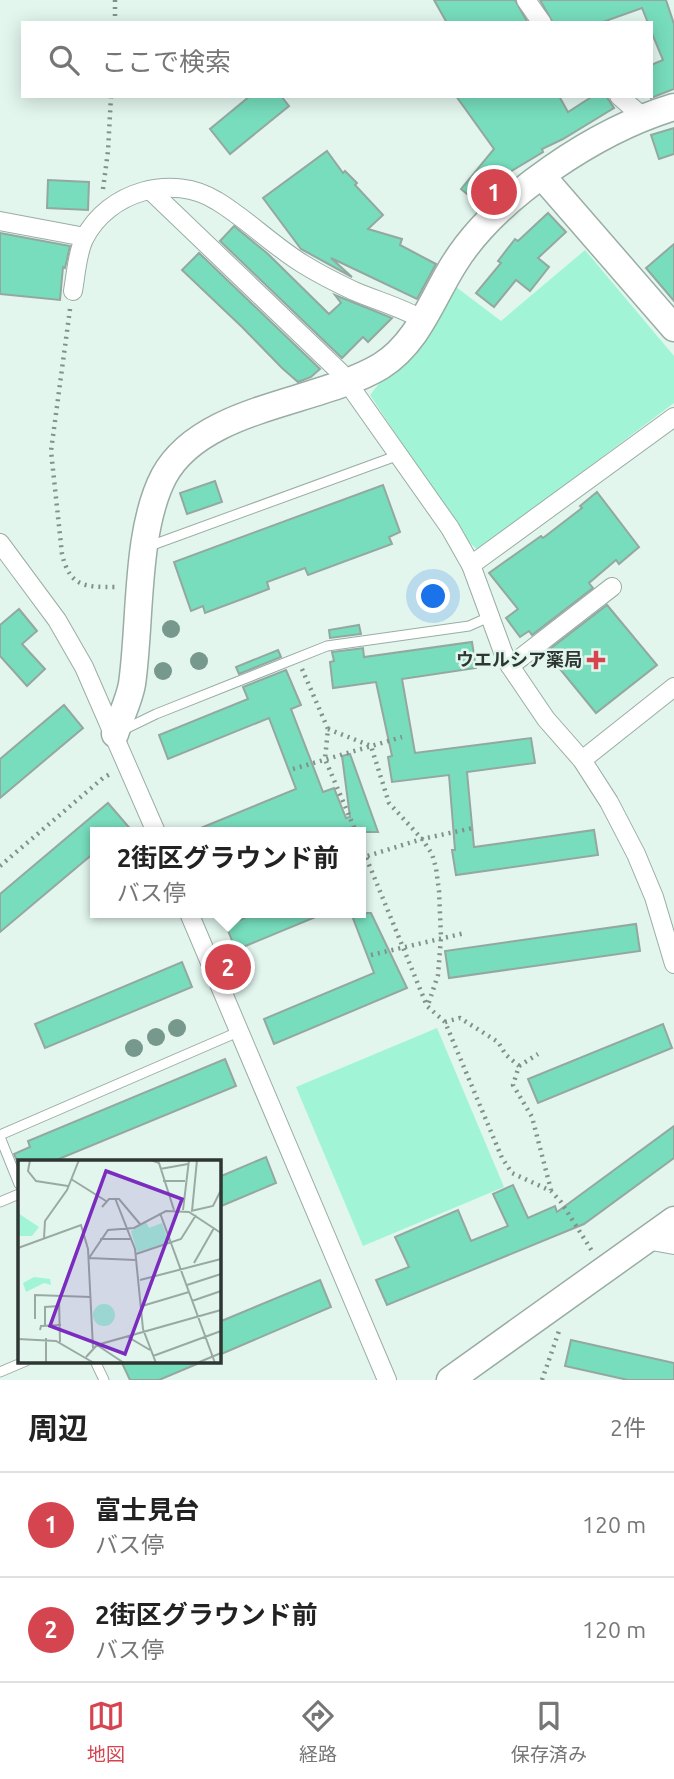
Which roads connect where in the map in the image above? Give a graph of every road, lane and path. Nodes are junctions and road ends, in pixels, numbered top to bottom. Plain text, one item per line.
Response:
1 (115, 0) edge
2 (526, 0) edge
3 (115, 21) edge
4 (540, 21) edge
5 (111, 98) edge
6 (621, 98) edge
7 (674, 107) edge
8 (643, 117) junction
9 (542, 176) junction
10 (150, 190) junction
11 (105, 212) junction
12 (0, 220) edge
13 (85, 237) junction
14 (73, 290) joint
15 (423, 320) junction
16 (674, 328) edge
17 (345, 381) junction
18 (674, 417) edge
19 (399, 455) junction
20 (0, 543) edge
21 (145, 547) junction
22 (471, 565) junction
23 (612, 587) dead end
24 (141, 588) junction
25 (489, 617) junction
26 (297, 657) junction
27 (510, 666) junction
28 (674, 687) edge
29 (328, 729) junction
30 (115, 734) junction
31 (402, 737) dead end
32 (372, 746) junction
33 (326, 759) junction
34 (582, 760) junction
35 (128, 765) junction
36 (293, 769) dead end
37 (154, 827) edge
38 (354, 827) edge
39 (473, 828) dead end
40 (422, 839) junction
41 (366, 856) edge
42 (366, 864) edge
43 (0, 866) edge
44 (191, 918) edge
45 (465, 933) dead end
46 (441, 937) junction
47 (403, 947) junction
48 (372, 955) dead end
49 (673, 956) edge
50 (427, 1006) junction
51 (445, 1022) junction
52 (238, 1031) junction
53 (538, 1054) dead end
54 (519, 1066) junction
55 (0, 1136) edge
56 (18, 1181) edge
57 (551, 1191) junction
58 (18, 1194) edge
59 (0, 1202) edge
60 (674, 1220) edge
61 (646, 1240) junction
62 (674, 1245) edge
63 (604, 1269) junction
64 (563, 1320) dead end
65 (23, 1362) edge
66 (95, 1362) edge
67 (0, 1371) edge
68 (104, 1380) edge
69 (387, 1380) edge
70 (450, 1380) edge
71 (542, 1380) edge

1 - 3 path
2 - 4 street
5 - 11 path
6 - 8 street
7 - 8 street
8 - 9 street
9 - 15 street
9 - 16 street
10 - 11 street
10 - 15 street
10 - 17 street
11 - 13 street
12 - 13 street
13 - 14 street
14 - 24 path
15 - 17 street
17 - 19 street
17 - 21 street
18 - 22 street
19 - 21 lane
19 - 22 street
20 - 30 street
21 - 24 street
22 - 25 street
23 - 27 street
24 - 30 street
25 - 26 lane
25 - 27 street
26 - 29 path
26 - 30 lane
27 - 34 street
28 - 34 street
29 - 32 path
29 - 33 path
30 - 35 street
31 - 32 path
32 - 33 path
32 - 40 path
33 - 36 path
33 - 38 path
34 - 49 street
35 - 37 street
35 - 43 path
39 - 40 path
40 - 41 path
40 - 46 path
42 - 47 path
44 - 52 street
45 - 46 path
46 - 47 path
46 - 50 path
47 - 48 path
47 - 50 path
50 - 51 path
51 - 54 path
51 - 57 path
52 - 55 lane
52 - 69 street
53 - 54 path
54 - 57 path
55 - 56 lane
57 - 63 path
58 - 59 lane
60 - 61 street
61 - 62 street
61 - 63 street
63 - 70 street
64 - 71 path
65 - 67 lane
66 - 68 lane

